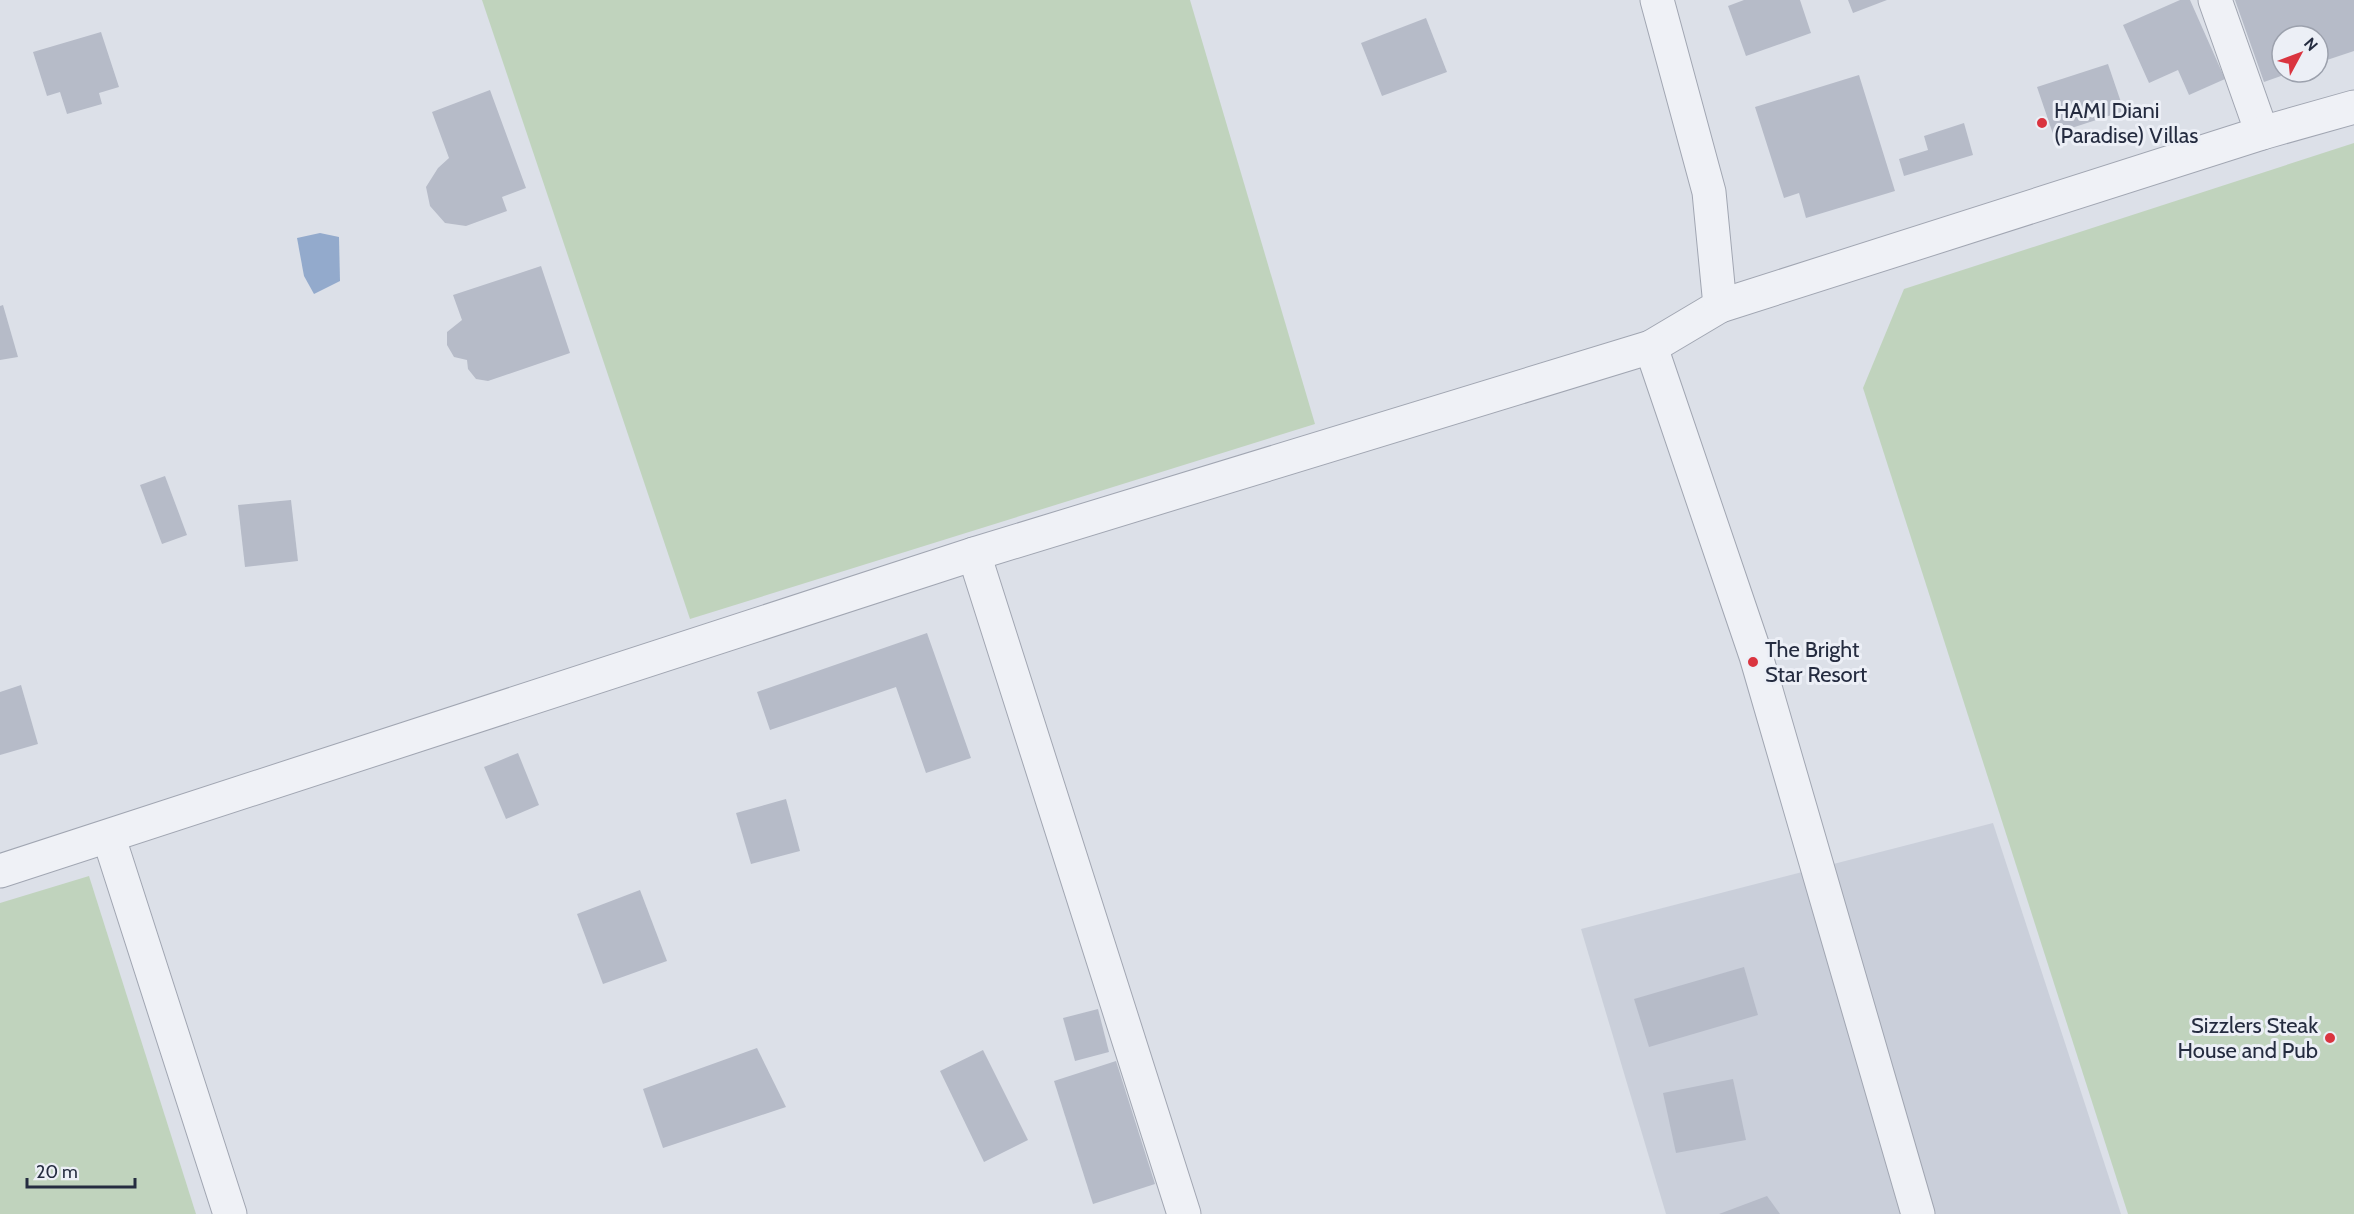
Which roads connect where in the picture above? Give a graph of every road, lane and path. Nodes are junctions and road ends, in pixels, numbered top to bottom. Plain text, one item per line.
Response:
1 (1657, 0) edge
2 (2215, 0) edge
3 (2354, 107) edge
4 (2262, 133) junction
5 (1720, 306) junction
6 (1651, 347) junction
7 (974, 554) junction
8 (109, 838) junction
9 (0, 871) edge
10 (230, 1214) edge
11 (1184, 1214) edge
12 (1918, 1214) edge

1 - 5 street
2 - 4 street
3 - 4 street
4 - 5 street
5 - 6 street
6 - 7 street
6 - 12 street
7 - 8 street
7 - 11 street
8 - 9 street
8 - 10 street

